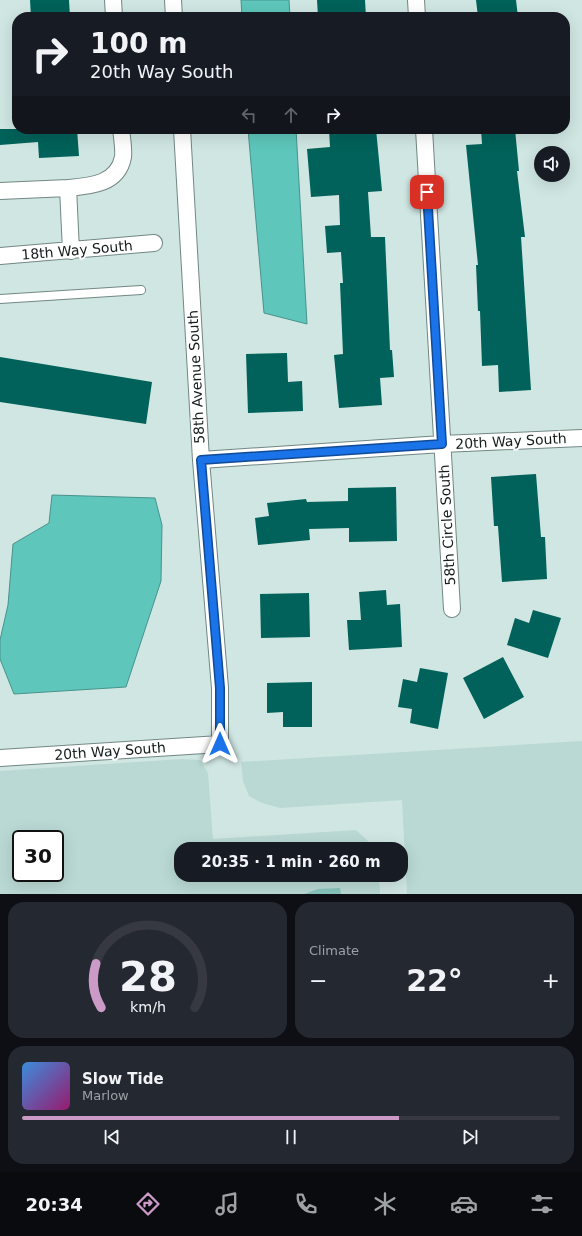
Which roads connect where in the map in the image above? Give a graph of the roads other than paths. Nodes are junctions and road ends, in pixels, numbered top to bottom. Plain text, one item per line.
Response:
1 (113, 0) edge
2 (173, 0) edge
3 (416, 0) edge
4 (114, 12) edge
5 (174, 12) edge
6 (417, 12) edge
7 (121, 134) edge
8 (182, 134) edge
9 (424, 134) edge
10 (68, 188) junction
11 (0, 191) edge
12 (154, 243) dead end
13 (71, 251) junction
14 (0, 256) edge
15 (141, 290) dead end
16 (0, 299) edge
17 (582, 438) edge
18 (442, 444) junction
19 (201, 460) junction
20 (452, 609) dead end
21 (220, 744) joint
22 (0, 758) edge

1 - 4 street
2 - 5 street
3 - 6 street
7 - 10 street
8 - 19 street, 58th Avenue South
9 - 18 street, 58th Circle South
10 - 11 street
10 - 13 street
12 - 13 street, 18th Way South
13 - 14 street, 18th Way South
15 - 16 lane
17 - 18 street, 20th Way South
18 - 19 street, 20th Way South
18 - 20 street, 58th Circle South
19 - 21 street, 58th Avenue South
21 - 22 street, 20th Way South

